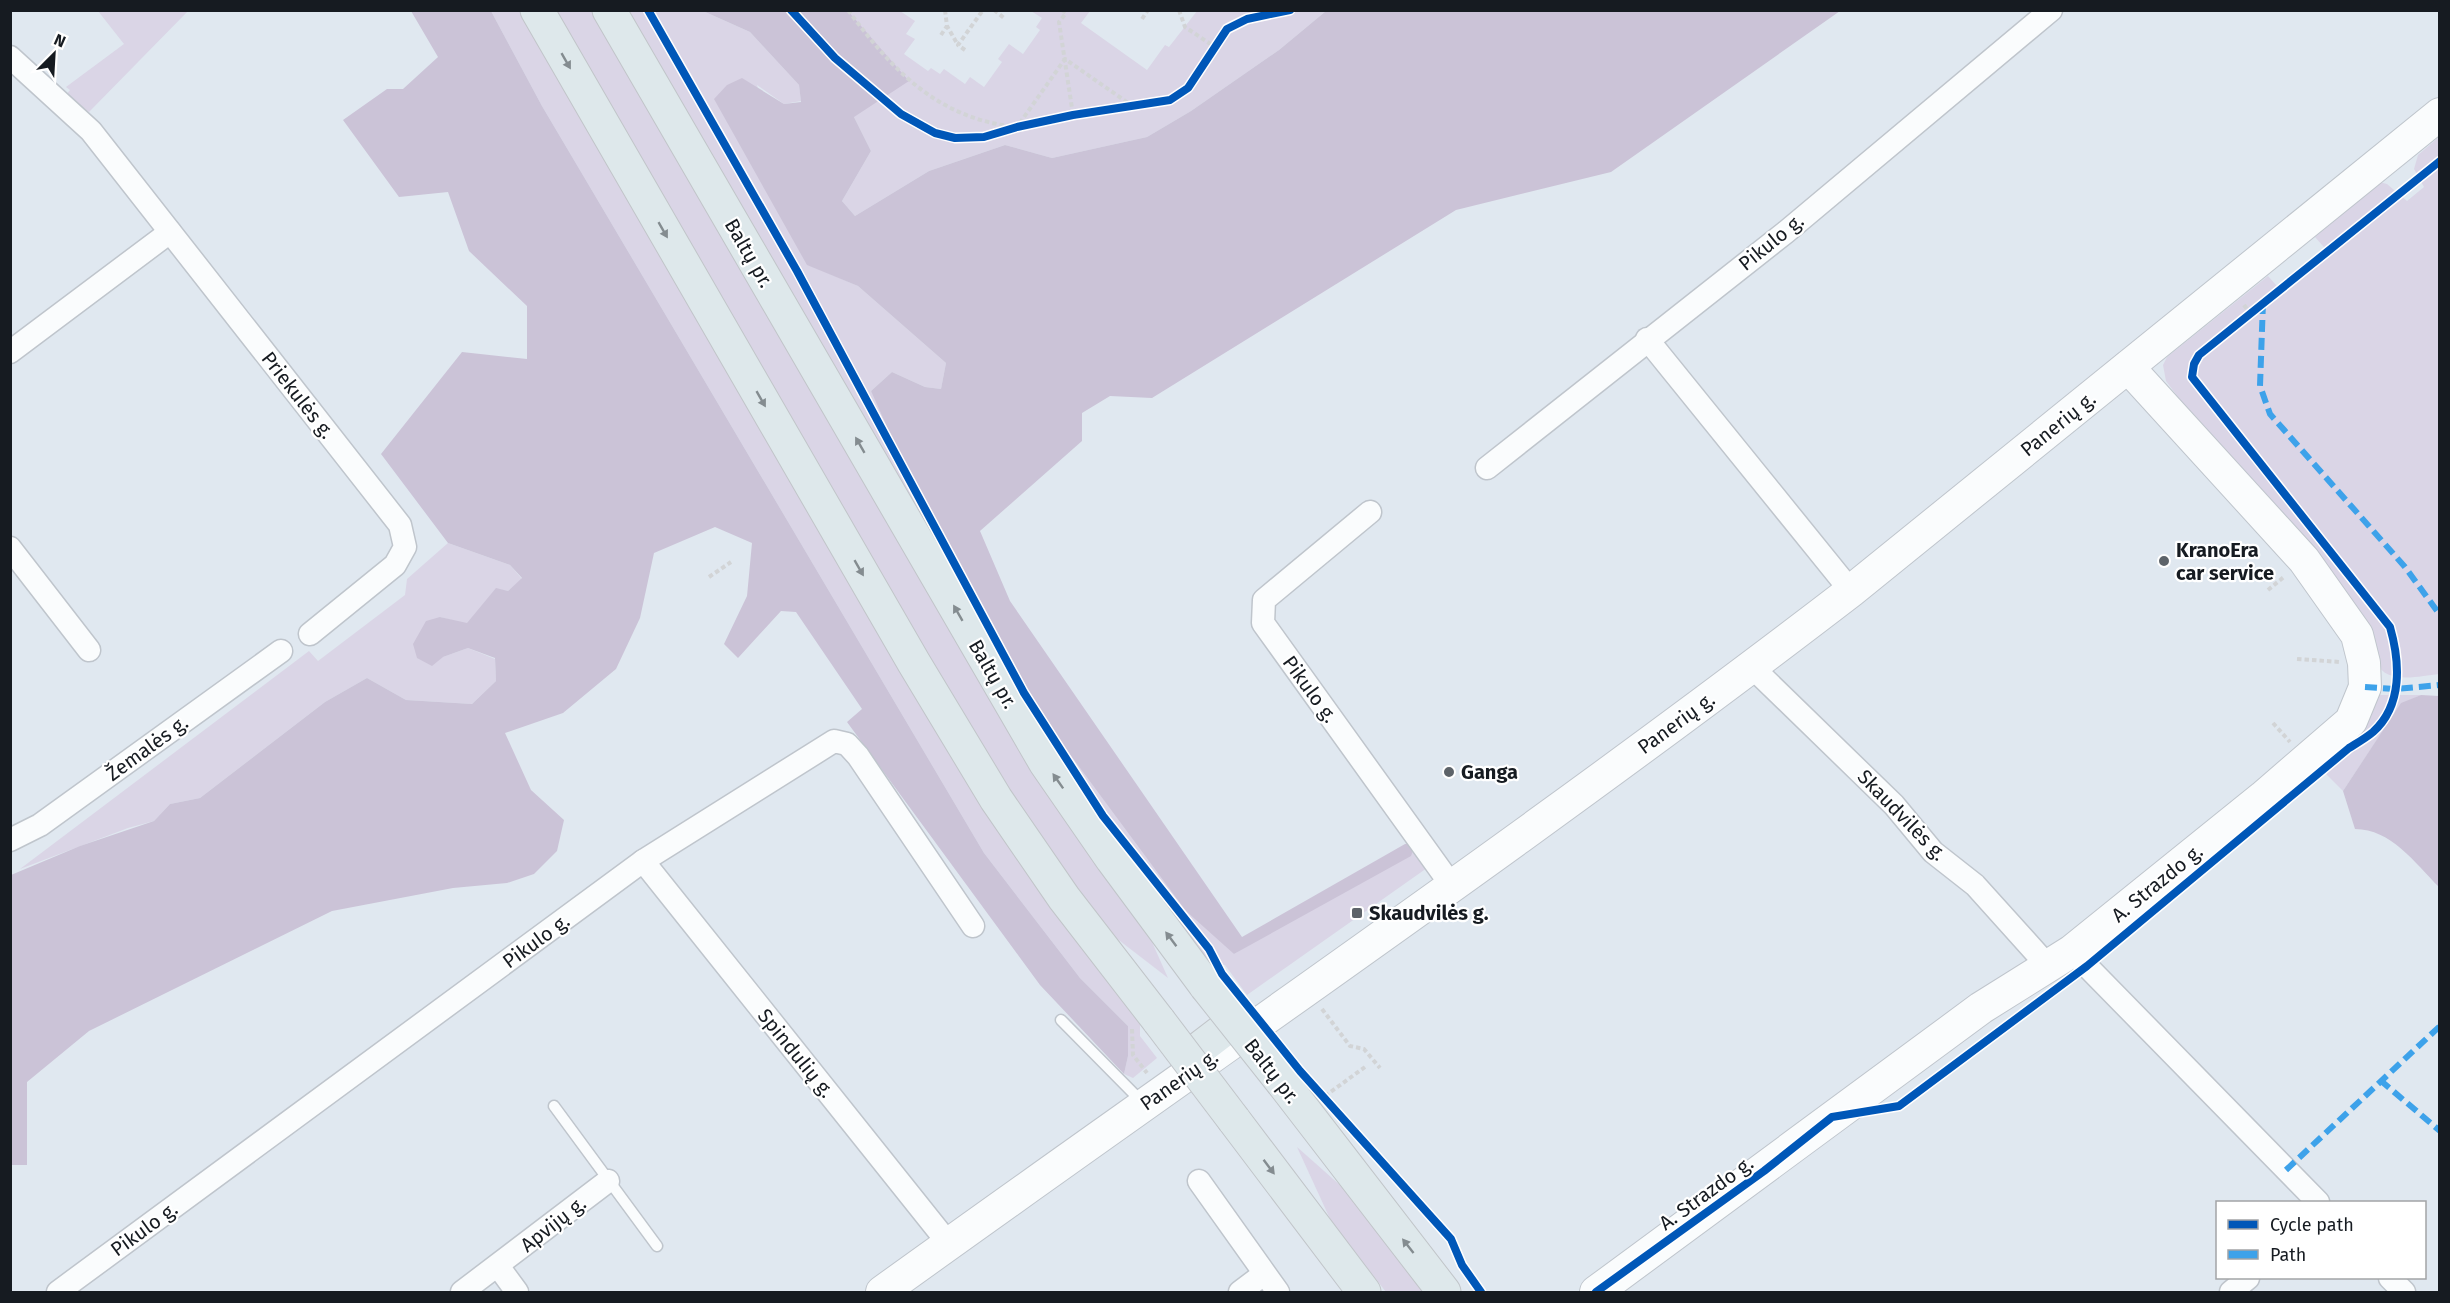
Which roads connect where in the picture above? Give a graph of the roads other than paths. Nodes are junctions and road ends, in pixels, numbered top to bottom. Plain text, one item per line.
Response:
1 (537, 10) edge
2 (609, 10) edge
3 (2051, 10) edge
4 (10, 57) edge
5 (2439, 114) edge
6 (170, 232) junction
7 (1647, 339) junction
8 (10, 352) edge
9 (2128, 367) junction
10 (1487, 468) dead end
11 (1370, 512) dead end
12 (10, 548) edge
13 (1851, 591) junction
14 (310, 634) dead end
15 (89, 650) dead end
16 (280, 651) dead end
17 (1752, 667) junction
18 (10, 840) edge
19 (643, 861) junction
20 (1452, 886) junction
21 (973, 926) dead end
22 (2060, 959) junction
23 (1060, 1020) dead end
24 (1234, 1022) junction
25 (1186, 1058) junction
26 (1153, 1098) junction
27 (554, 1106) dead end
28 (608, 1181) junction
29 (1199, 1181) dead end
30 (2314, 1201) edge
31 (949, 1244) junction
32 (657, 1246) dead end
33 (498, 1266) junction
34 (1264, 1274) junction
35 (2247, 1279) edge
36 (2391, 1279) edge
37 (57, 1293) edge
38 (462, 1293) edge
39 (517, 1293) edge
40 (882, 1293) edge
41 (1240, 1293) edge
42 (1278, 1293) edge
43 (1365, 1293) edge
44 (1444, 1293) edge
45 (1596, 1293) edge
46 (2230, 1293) edge
47 (2404, 1293) edge

1 -> 25 main road, bridge
24 -> 2 main road, Baltų pr., bridge
3 - 7 street, Pikulo g.
4 - 6 street, Priekulės g.
5 - 9 main road, Panerių g.
6 - 8 street
6 - 14 street, Priekulės g.
7 - 10 street, Pikulo g.
7 - 13 street
9 - 13 main road, Panerių g.
9 - 22 main road, A. Strazdo g.
11 - 20 street, Pikulo g.
12 - 15 street
13 - 17 main road, Panerių g.
16 - 18 street, Žemalės g.
17 - 20 main road, Panerių g.
17 - 22 street, Skaudvilės g.
19 - 21 street, Pikulo g.
19 - 31 street, Spindulių g.
19 - 37 street, Pikulo g.
20 - 26 main road, Panerių g.
22 - 30 street, Skaudvilės g.
22 - 45 main road, A. Strazdo g.
23 - 26 lane
24 - 25 main road
44 -> 24 main road, Baltų pr., bridge
25 -> 43 main road, bridge
26 - 31 main road, Panerių g.
27 - 28 lane
28 - 32 lane
28 - 33 street, Apvijų g.
29 - 34 street
31 - 40 main road, Panerių g.
33 - 38 street, Apvijų g.
33 - 39 street
34 - 41 street
34 - 42 street
35 - 46 street
36 - 47 street

